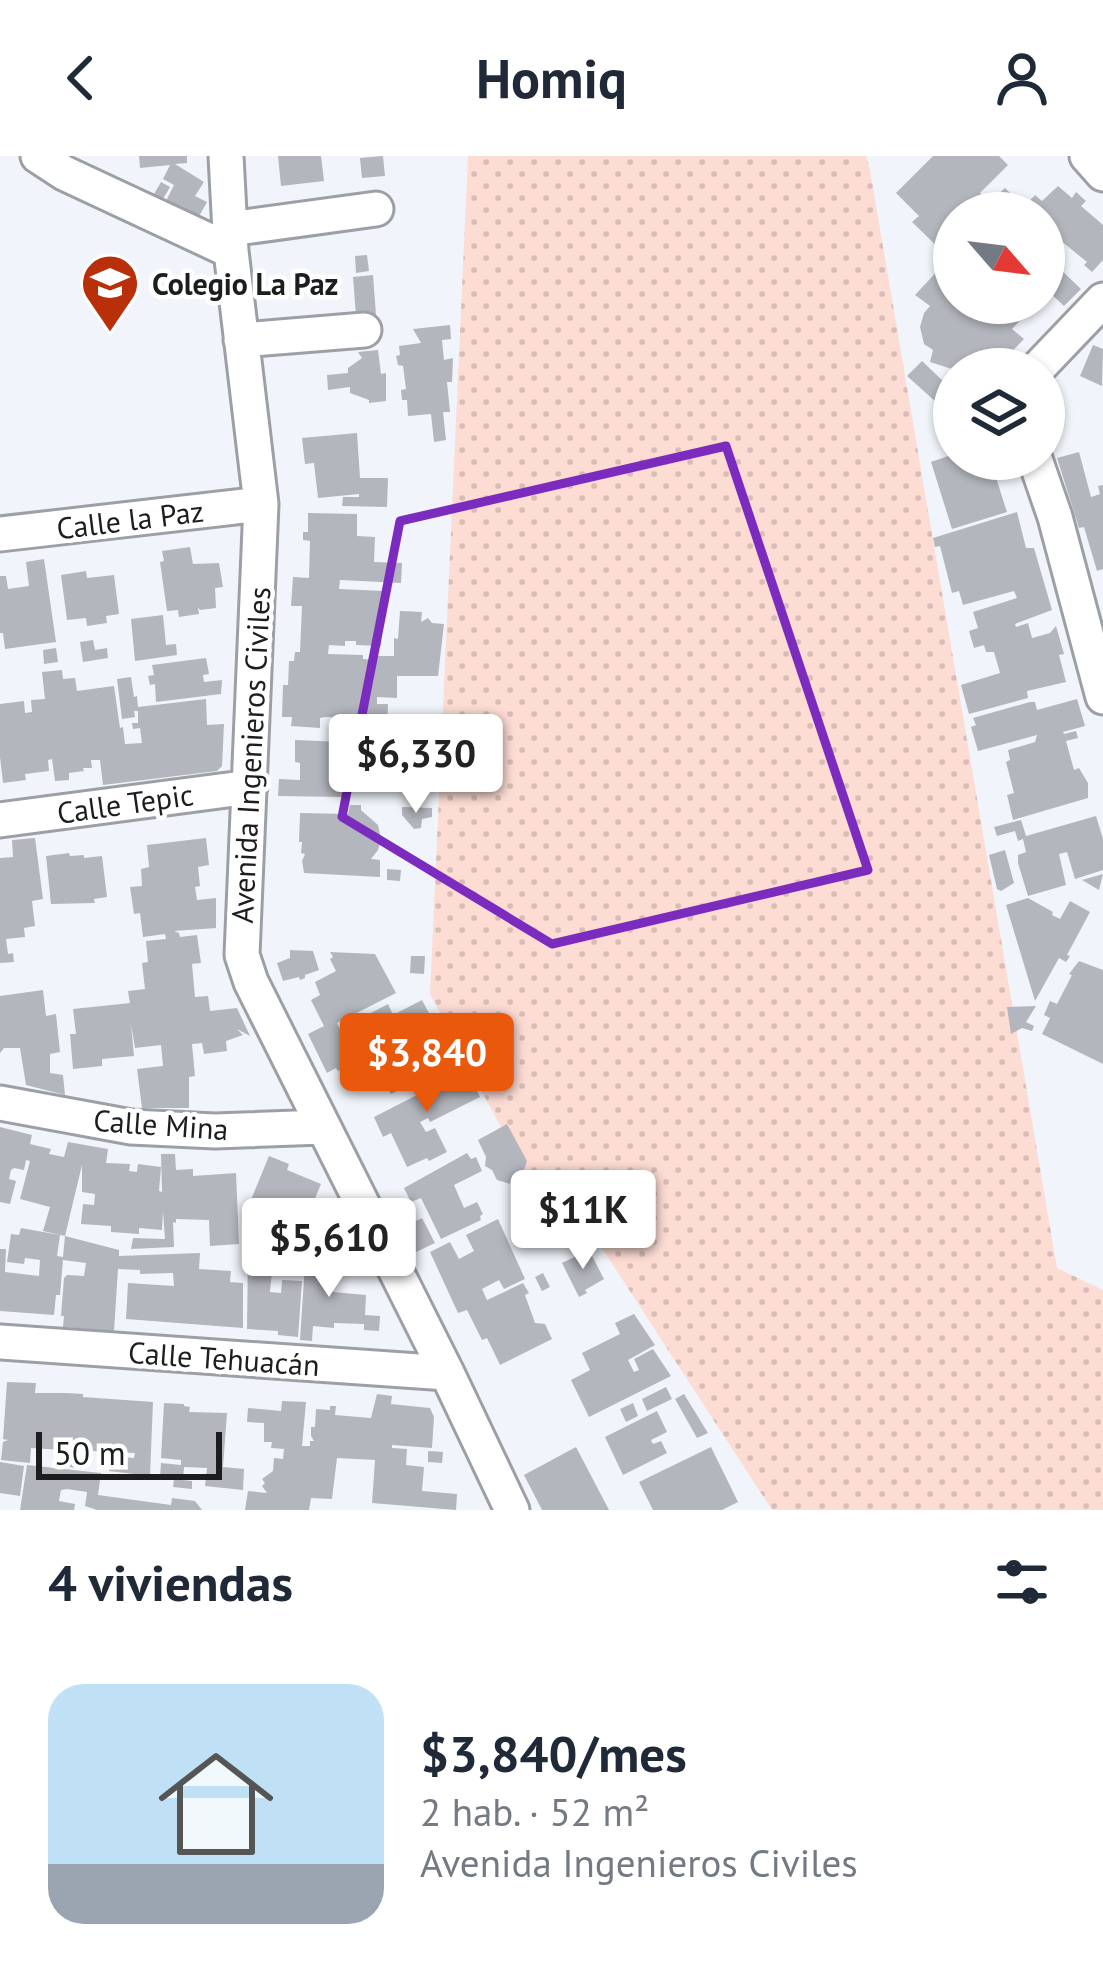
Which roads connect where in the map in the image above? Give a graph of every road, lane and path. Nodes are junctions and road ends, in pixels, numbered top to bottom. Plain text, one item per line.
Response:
1 (38, 156) edge
2 (226, 156) edge
3 (1087, 156) edge
4 (1103, 174) edge
5 (376, 209) dead end
6 (230, 240) junction
7 (1103, 300) edge
8 (364, 330) dead end
9 (242, 340) junction
10 (1057, 348) edge
11 (1042, 480) edge
12 (261, 503) junction
13 (0, 534) edge
14 (1103, 697) edge
15 (250, 787) junction
16 (0, 820) edge
17 (0, 1103) edge
18 (323, 1127) junction
19 (0, 1342) edge
20 (447, 1373) junction
21 (516, 1499) edge

1 - 6 street
2 - 6 street, Avenida Ingenieros Civiles
3 - 4 street
5 - 6 street
6 - 9 street, Avenida Ingenieros Civiles
7 - 10 street
8 - 9 street
9 - 12 street, Avenida Ingenieros Civiles
11 - 14 street
12 - 13 street, Calle la Paz
12 - 15 street, Avenida Ingenieros Civiles
15 - 16 street, Calle Tepic
15 - 18 street, Avenida Ingenieros Civiles
17 - 18 street, Calle Mina
18 - 20 street, Avenida Ingenieros Civiles
19 - 20 street, Calle Tehuacán
20 - 21 street, Avenida Ingenieros Civiles

